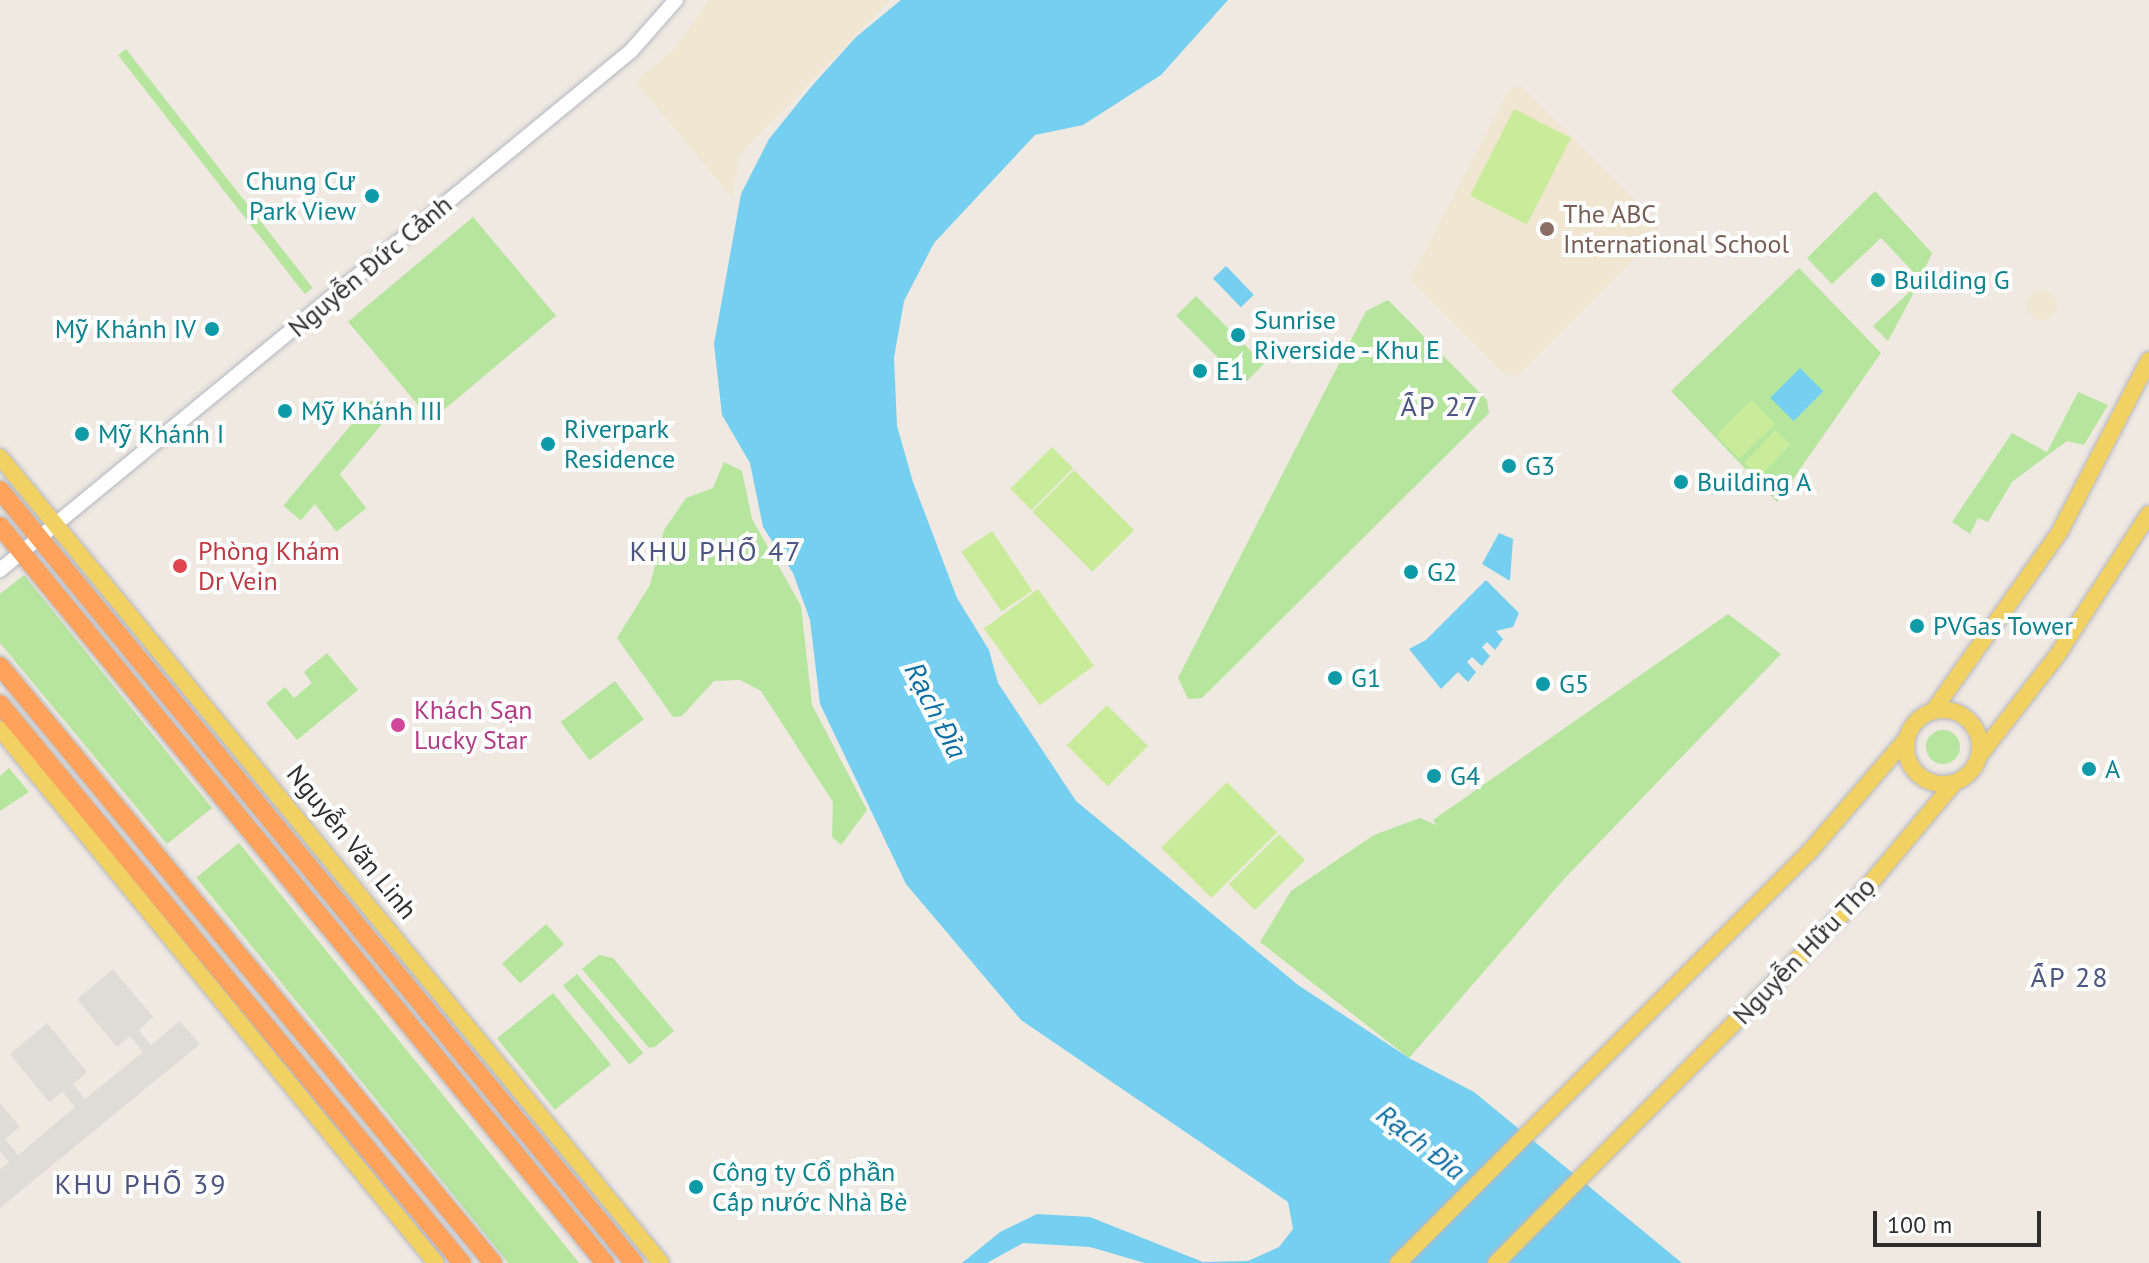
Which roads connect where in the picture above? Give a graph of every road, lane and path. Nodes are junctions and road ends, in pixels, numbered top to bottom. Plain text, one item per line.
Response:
1 (676, 0) edge
2 (2149, 360) edge
3 (0, 457) edge
4 (0, 490) edge
5 (2149, 514) edge
6 (56, 524) junction
7 (0, 526) edge
8 (39, 538) junction
9 (22, 553) junction
10 (0, 570) edge
11 (0, 666) edge
12 (0, 704) edge
13 (1933, 711) junction
14 (0, 729) edge
15 (1907, 738) junction
16 (1979, 756) junction
17 (1954, 783) junction
18 (475, 1033) junction
19 (458, 1047) junction
20 (435, 1250) edge
21 (462, 1263) edge
22 (493, 1263) edge
23 (605, 1263) edge
24 (634, 1263) edge
25 (661, 1263) edge
26 (1398, 1263) edge
27 (1496, 1263) edge

1 - 6 main road, Nguyễn Đức Cảnh
2 - 13 main road
3 - 6 main road, Nguyễn Văn Linh
4 - 8 highway, Nguyễn Văn Linh
5 - 16 main road
6 - 8 main road, Nguyễn Đức Cảnh
6 - 18 main road, Nguyễn Văn Linh
7 - 9 highway
8 - 9 main road, Nguyễn Đức Cảnh
8 - 19 highway, Nguyễn Văn Linh
9 - 10 main road, Nguyễn Đức Cảnh
9 - 23 highway
11 - 22 highway
12 - 20 highway
13 - 15 main road
13 - 16 main road
14 - 20 main road
15 - 17 main road
15 - 26 main road
16 - 17 main road
17 - 27 main road, Nguyễn Hữu Thọ
18 - 19 main road
18 - 25 main road, Nguyễn Văn Linh
19 - 24 highway, Nguyễn Văn Linh
20 - 21 highway

